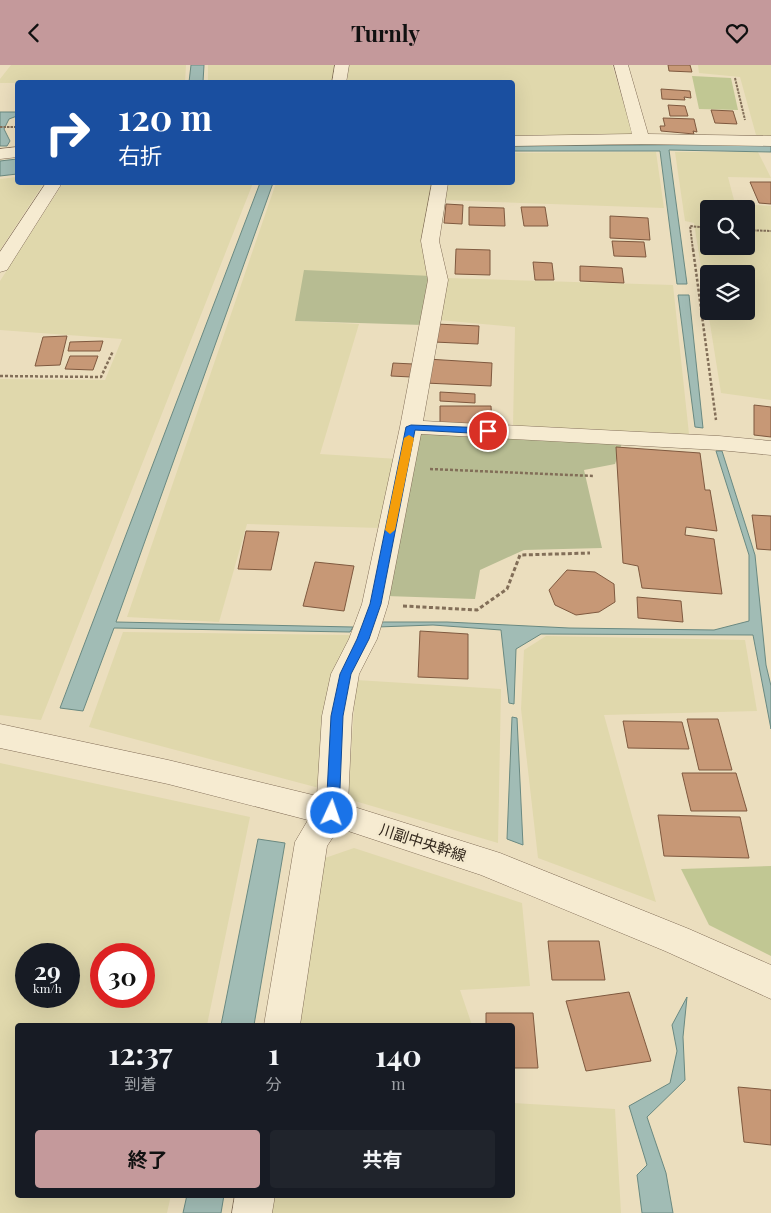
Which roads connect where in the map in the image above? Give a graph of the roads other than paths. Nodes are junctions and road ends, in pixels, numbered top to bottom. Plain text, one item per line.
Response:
1 (342, 65) edge
2 (621, 65) edge
3 (340, 80) edge
4 (641, 139) junction
5 (515, 141) edge
6 (766, 146) edge
7 (15, 152) edge
8 (0, 154) edge
9 (53, 185) edge
10 (440, 185) edge
11 (0, 266) edge
12 (411, 427) junction
13 (771, 448) edge
14 (0, 736) edge
15 (332, 813) junction
16 (771, 982) edge
17 (282, 1023) edge
18 (254, 1198) edge
19 (252, 1213) edge

1 - 3 street
2 - 4 street
4 - 5 street
4 - 6 street
7 - 8 street
9 - 11 street
10 - 12 street
12 - 13 street
12 - 15 street
14 - 15 street, 川副中央幹線
15 - 16 street, 川副中央幹線
15 - 17 street
18 - 19 street

